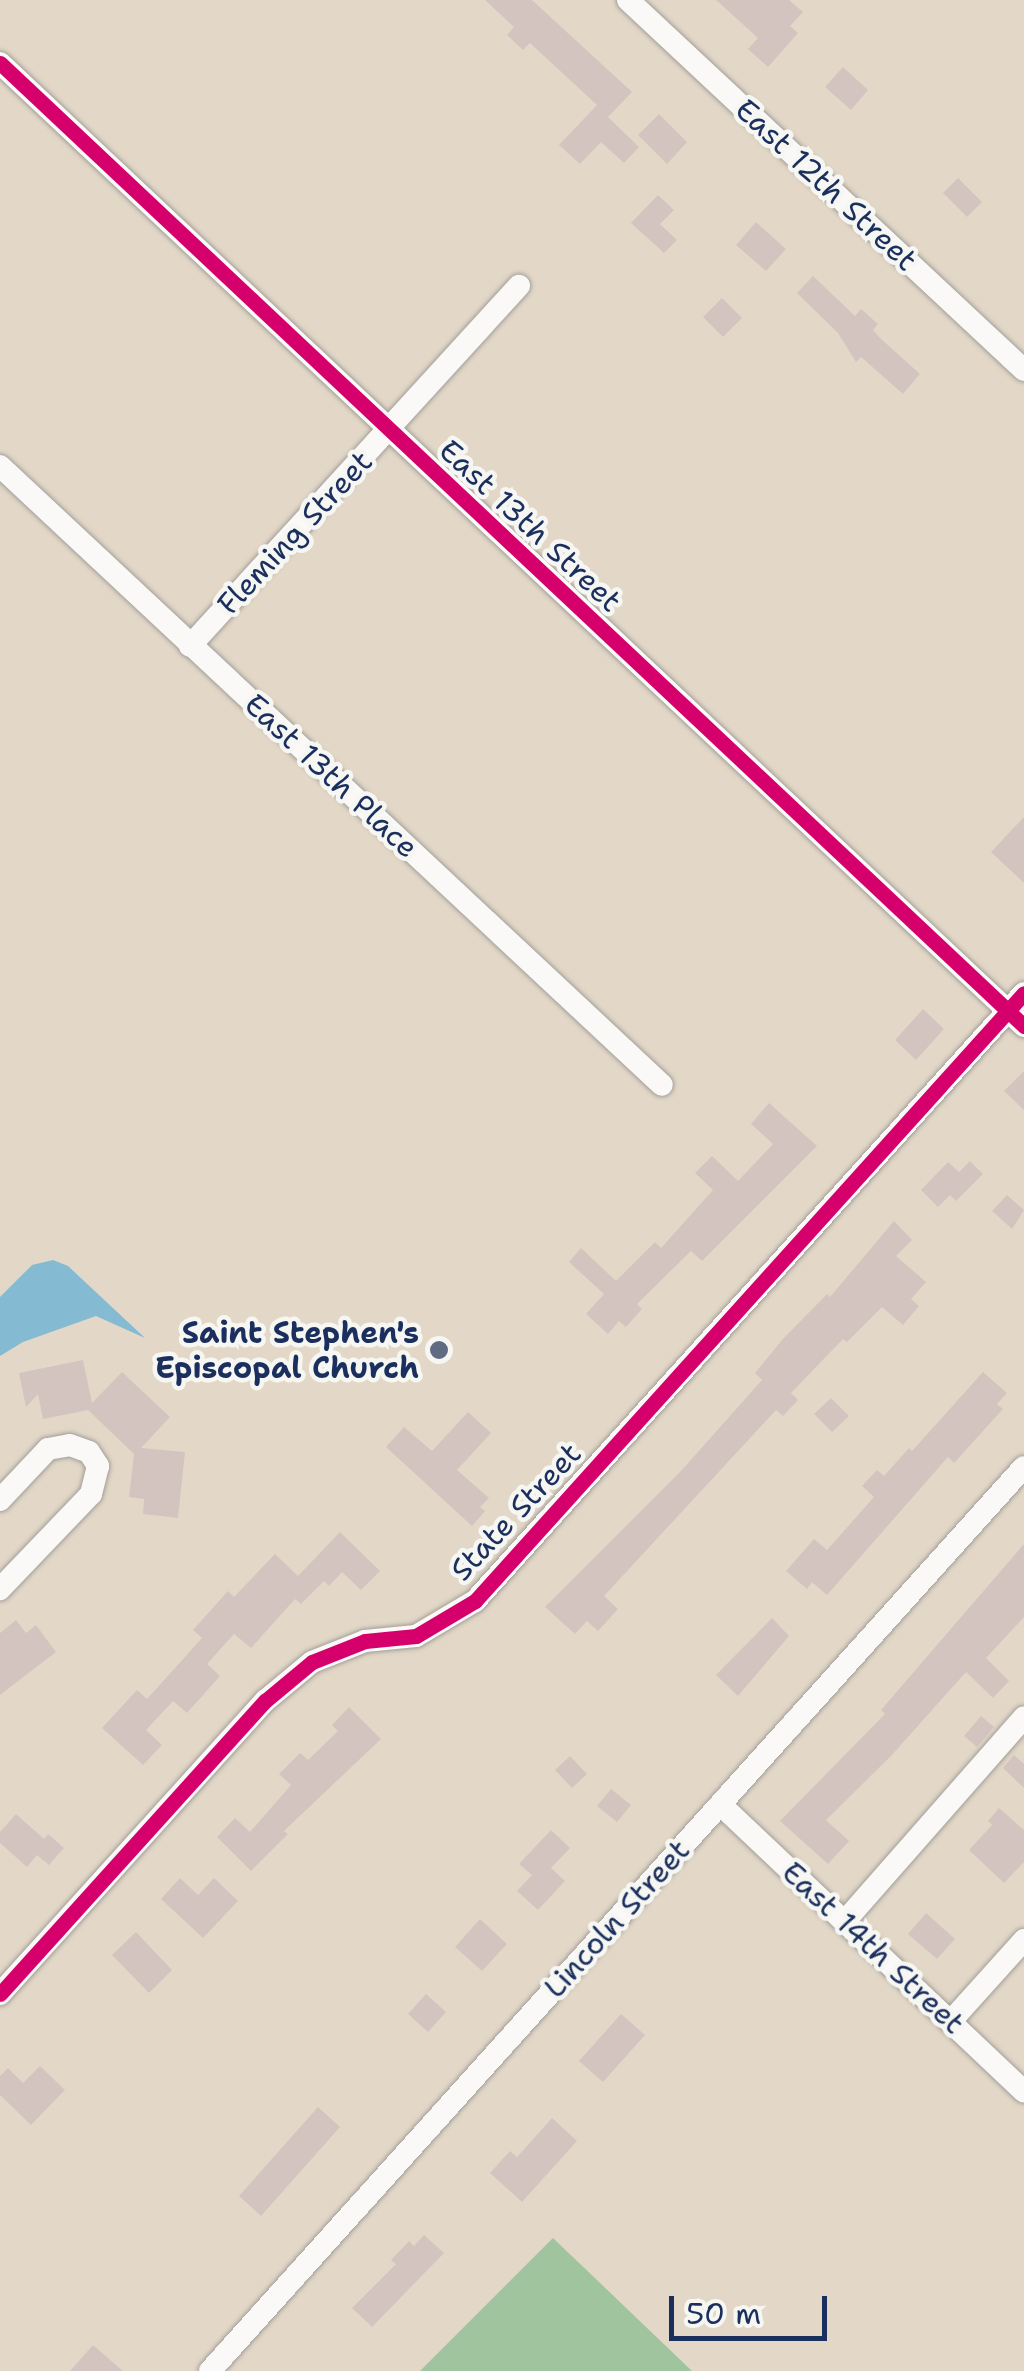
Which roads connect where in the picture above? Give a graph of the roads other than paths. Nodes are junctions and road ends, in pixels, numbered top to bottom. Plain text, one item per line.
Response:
1 (628, 0) edge
2 (0, 63) edge
3 (519, 286) dead end
4 (1024, 370) edge
5 (390, 432) junction
6 (0, 466) edge
7 (190, 646) junction
8 (1019, 1010) edge
9 (662, 1086) dead end
10 (1024, 1467) edge
11 (0, 1500) edge
12 (0, 1589) edge
13 (1024, 1717) edge
14 (720, 1805) junction
15 (845, 1921) junction
16 (1024, 1940) edge
17 (0, 1994) edge
18 (952, 2020) junction
19 (1024, 2092) edge
20 (210, 2371) edge

1 - 4 street, East 12th Street
2 - 5 street, East 13th Street
3 - 5 street, Fleming Street
5 - 7 street, Fleming Street
5 - 8 street, East 13th Street
6 - 7 street, East 13th Place
7 - 9 street, East 13th Place
8 - 17 street, State Street
10 - 14 street, Lincoln Street
11 - 12 street
13 - 15 street
14 - 15 street, East 14th Street
14 - 20 street, Lincoln Street
15 - 18 street, East 14th Street
16 - 18 street
18 - 19 street, East 14th Street

